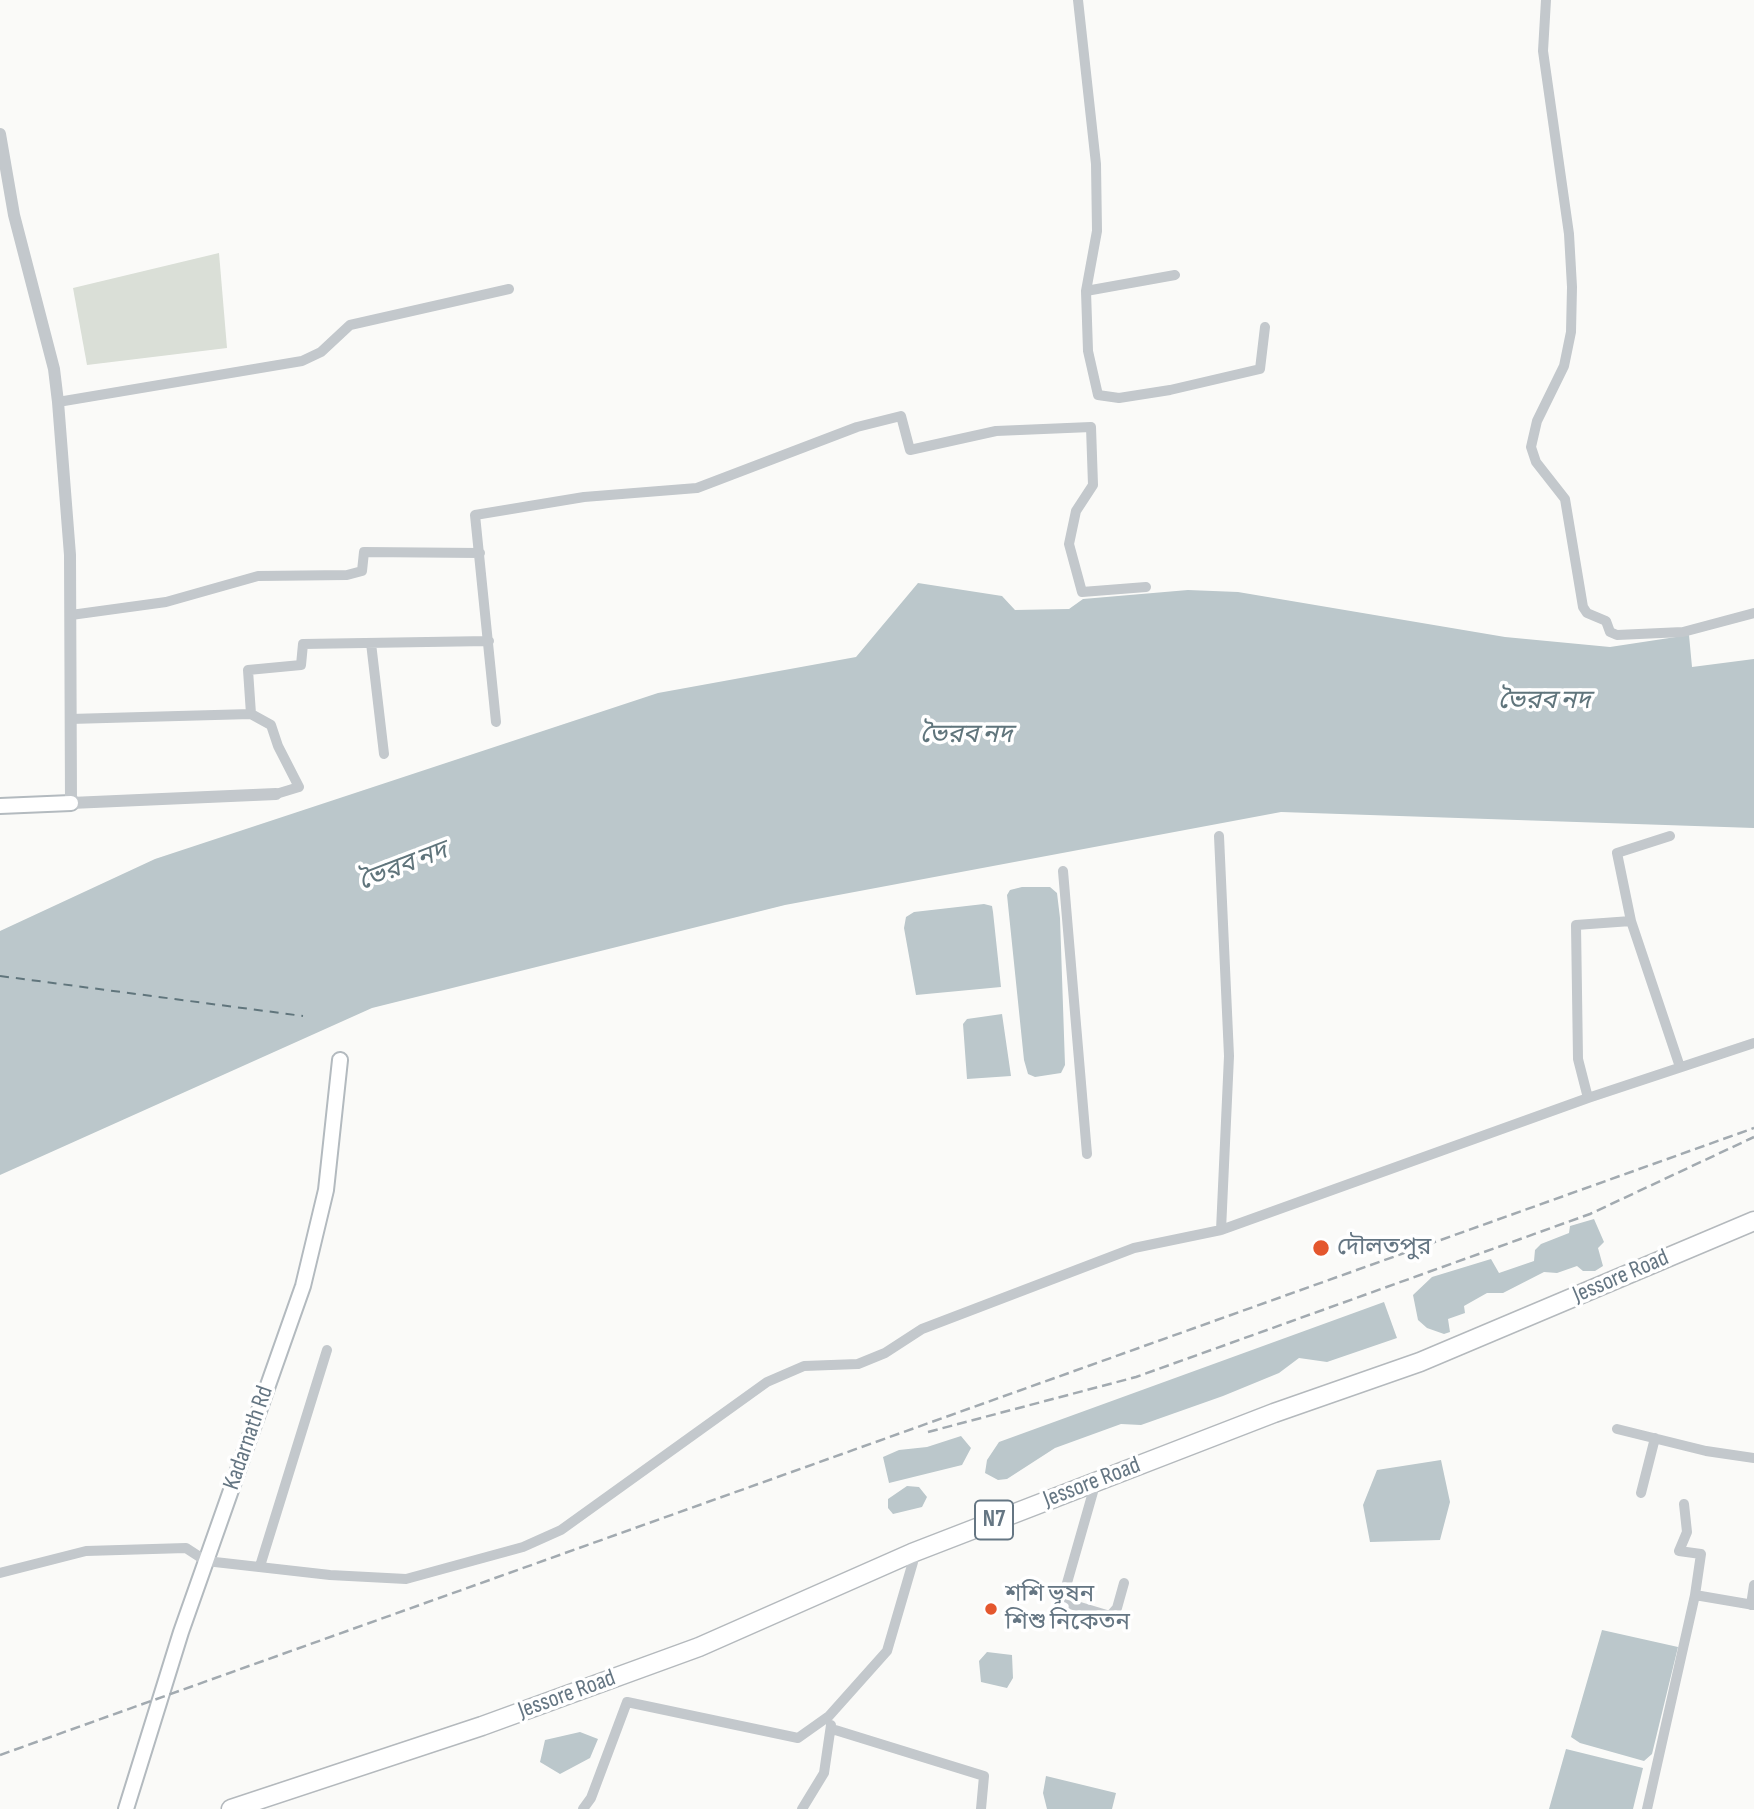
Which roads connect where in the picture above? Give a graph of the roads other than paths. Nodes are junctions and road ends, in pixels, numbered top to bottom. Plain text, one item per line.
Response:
1 (1078, 0) edge
2 (1546, 0) edge
3 (0, 134) edge
4 (1175, 275) dead end
5 (509, 289) dead end
6 (1086, 291) junction
7 (1265, 327) dead end
8 (58, 402) junction
9 (480, 553) junction
10 (1146, 587) dead end
11 (1754, 613) edge
12 (71, 615) junction
13 (489, 641) junction
14 (371, 643) junction
15 (251, 715) junction
16 (70, 719) junction
17 (496, 722) dead end
18 (384, 754) dead end
19 (276, 794) joint
20 (71, 803) junction
21 (0, 806) edge
22 (1219, 836) dead end
23 (1670, 836) dead end
24 (1063, 871) dead end
25 (1631, 921) junction
26 (1754, 1043) edge
27 (340, 1059) dead end
28 (1679, 1067) junction
29 (1588, 1098) junction
30 (1087, 1154) dead end
31 (1754, 1221) edge
32 (1221, 1230) junction
33 (1754, 1233) edge
34 (327, 1350) dead end
35 (1618, 1429) dead end
36 (1655, 1438) junction
37 (1754, 1458) edge
38 (1093, 1492) junction
39 (1641, 1493) dead end
40 (1684, 1504) dead end
41 (206, 1561) junction
42 (913, 1562) junction
43 (260, 1566) junction
44 (0, 1573) edge
45 (1124, 1583) dead end
46 (1754, 1585) edge
47 (1695, 1595) junction
48 (1753, 1605) edge
49 (829, 1716) junction
50 (832, 1729) junction
51 (126, 1809) edge
52 (231, 1809) edge
53 (261, 1809) edge
54 (583, 1809) edge
55 (802, 1809) edge
56 (981, 1809) edge
57 (1647, 1809) edge

1 - 6 street
2 - 11 street
3 - 8 street
4 - 6 street
5 - 8 street
6 - 7 street
8 - 12 street
9 - 10 street
9 - 12 street
9 - 13 street
12 - 16 street
13 - 14 street
13 - 17 street
14 - 15 street
14 - 18 street
15 - 16 street
15 - 19 street
16 - 20 street
19 - 20 street
20 - 21 main road
22 - 32 street
23 - 25 street
24 - 30 street
25 - 28 street
25 - 29 street
26 - 28 street
27 - 41 main road, Kadarnath Rd
28 - 29 street
29 - 32 street
31 - 52 highway, Jessore Road / N7
32 - 43 street
33 - 38 highway, Jessore Road / N7
34 - 43 street
35 - 36 street
36 - 37 street
36 - 39 street
38 - 42 highway, Jessore Road / N7
38 - 45 street
40 - 47 street
41 - 43 street
41 - 44 street
41 - 51 main road, Kadarnath Rd
42 - 49 street
42 - 53 highway, Jessore Road / N7
46 - 48 street
47 - 48 street
47 - 57 street
49 - 50 street
49 - 54 street
50 - 55 street
50 - 56 street

